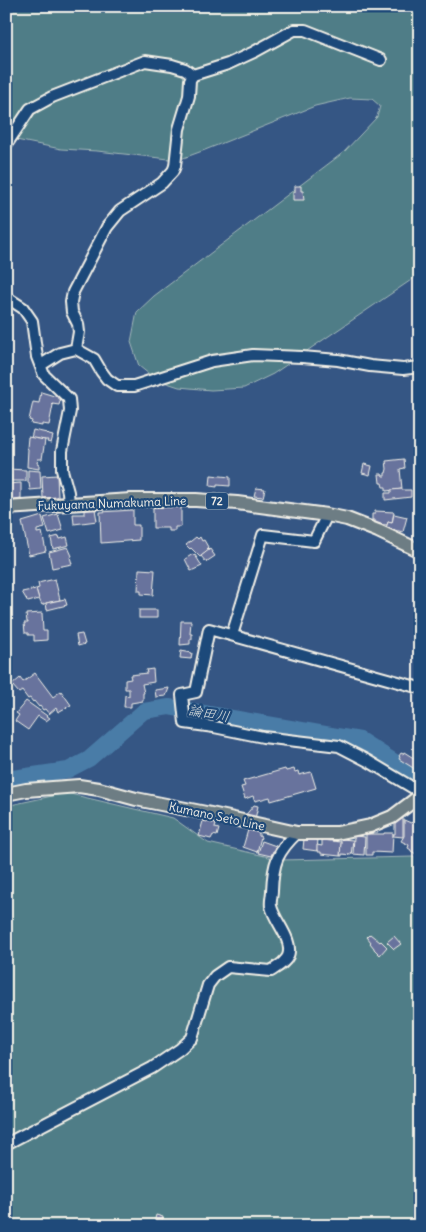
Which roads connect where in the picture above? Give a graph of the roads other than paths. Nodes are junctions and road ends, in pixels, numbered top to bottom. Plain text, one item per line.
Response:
1 (381, 60) dead end
2 (193, 75) junction
3 (6, 145) edge
4 (6, 297) edge
5 (76, 350) junction
6 (41, 365) junction
7 (420, 367) edge
8 (69, 504) junction
9 (6, 508) edge
10 (327, 515) junction
11 (420, 551) edge
12 (232, 635) junction
13 (420, 688) edge
14 (420, 792) edge
15 (6, 794) edge
16 (420, 796) edge
17 (298, 833) junction
18 (6, 1144) edge

1 - 2 street
2 - 3 street
2 - 5 street
4 - 6 street
5 - 6 street
5 - 7 street
6 - 8 street
8 - 9 main road, Fukuyama Numakuma Line / 72
8 - 10 main road, Fukuyama Numakuma Line / 72
10 - 11 main road, Fukuyama Numakuma Line / 72
10 - 12 street
12 - 13 street
12 - 14 street
15 - 17 main road, Kumano Seto Line
16 - 17 main road, Kumano Seto Line
17 - 18 street

